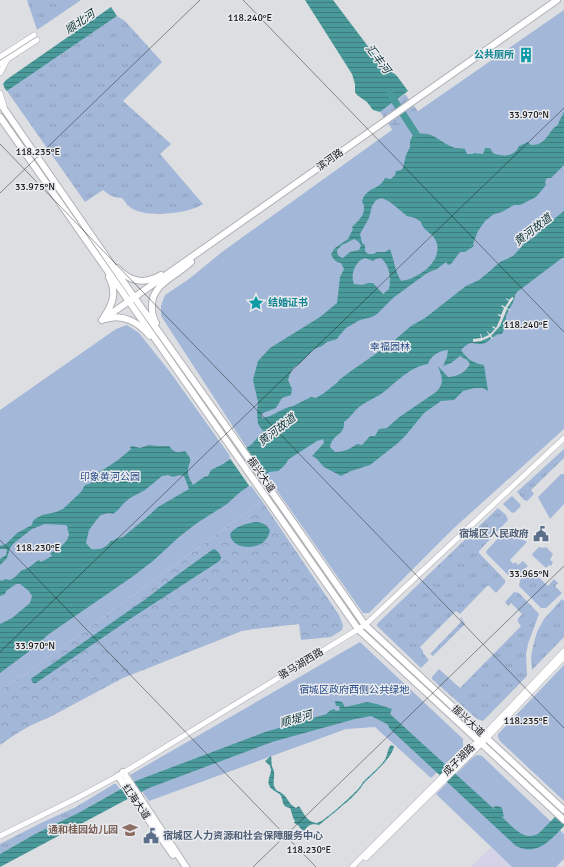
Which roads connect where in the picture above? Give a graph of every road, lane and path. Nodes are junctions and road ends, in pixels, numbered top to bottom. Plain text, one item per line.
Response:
1 (557, 0) edge
2 (0, 57) edge
3 (7, 59) junction
4 (0, 64) edge
5 (0, 73) edge
6 (0, 93) edge
7 (0, 103) edge
8 (4, 109) junction
9 (0, 117) edge
10 (200, 251) junction
11 (100, 254) junction
12 (132, 299) junction
13 (102, 320) junction
14 (174, 353) junction
15 (172, 363) junction
16 (564, 438) edge
17 (365, 625) junction
18 (358, 629) junction
19 (564, 651) edge
20 (564, 657) edge
21 (485, 737) junction
22 (480, 742) junction
23 (120, 774) junction
24 (439, 782) junction
25 (142, 805) junction
26 (564, 810) edge
27 (564, 820) edge
28 (0, 836) edge
29 (182, 867) edge
30 (186, 867) edge
31 (352, 867) edge
32 (357, 867) edge

1 - 10 main road, 滨河路
2 - 3 street
3 - 4 street
3 - 5 street
6 - 8 street
7 - 8 main road, 振兴大道
8 - 11 main road, 振兴大道
9 - 11 main road, 振兴大道
10 - 11 main road
10 - 12 main road, 滨河路
10 - 14 main road
11 - 12 main road, 振兴大道
11 - 13 main road
12 - 13 main road, 滨河路
12 - 14 main road, 振兴大道
12 - 15 main road, 振兴大道
13 - 15 main road
14 - 17 main road, 振兴大道
15 - 18 main road, 振兴大道
16 - 17 street, 骆马湖西路
17 - 18 street, 骆马湖西路
17 - 21 main road, 振兴大道
18 - 22 main road, 振兴大道
18 - 23 street, 骆马湖西路
19 - 21 street, 成子湖路
20 - 21 street, 成子湖路
21 - 22 street, 成子湖路
21 - 26 main road, 振兴大道
22 - 24 street, 成子湖路
22 - 27 main road, 振兴大道
23 - 25 main road
23 - 28 street, 骆马湖西路
24 - 31 street, 成子湖路
24 - 32 street, 成子湖路
25 - 29 main road, 红海大道
25 - 30 main road, 红海大道

